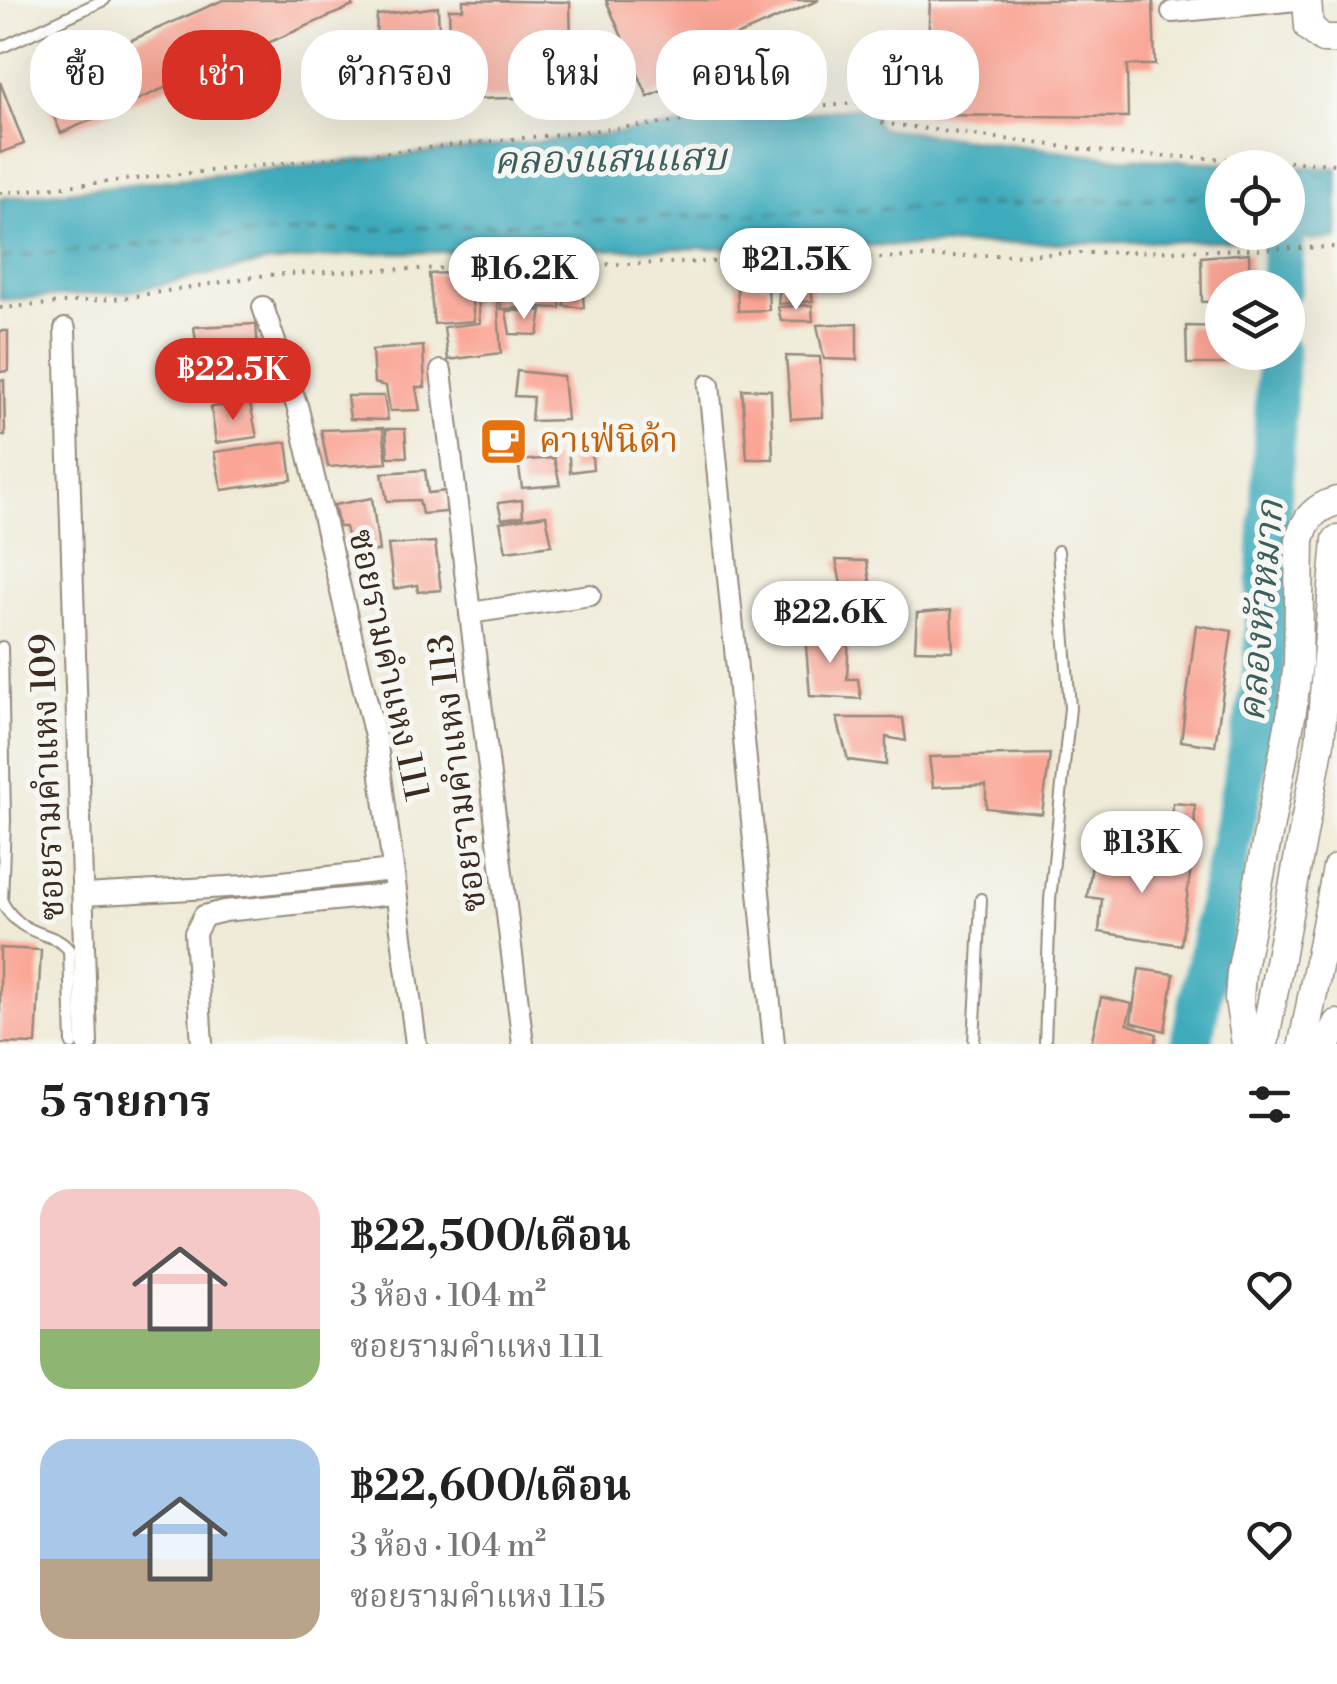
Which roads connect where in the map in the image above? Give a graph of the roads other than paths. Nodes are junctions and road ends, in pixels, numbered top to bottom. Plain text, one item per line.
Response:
1 (104, 0) edge
2 (1296, 0) edge
3 (1307, 0) edge
4 (1172, 12) dead end
5 (1337, 39) edge
6 (0, 48) edge
7 (264, 307) dead end
8 (65, 328) dead end
9 (441, 371) dead end
10 (709, 385) dead end
11 (1337, 500) edge
12 (1337, 540) edge
13 (1058, 552) dead end
14 (590, 595) dead end
15 (470, 614) junction
16 (2, 648) edge
17 (2, 820) edge
18 (394, 870) junction
19 (1334, 881) edge
20 (84, 895) junction
21 (384, 895) dead end
22 (981, 899) dead end
23 (1337, 1024) edge
24 (72, 1044) edge
25 (87, 1044) edge
26 (202, 1044) edge
27 (416, 1044) edge
28 (523, 1044) edge
29 (774, 1044) edge
30 (974, 1044) edge
31 (1045, 1044) edge
32 (1246, 1044) edge
33 (1264, 1044) edge
34 (1303, 1044) edge
35 (1326, 1044) edge

1 - 6 lane
2 - 4 street
3 - 5 street
7 - 18 street, ซอยรามคำแหง 111
8 - 20 street, ซอยรามคำแหง 109
9 - 15 street
10 - 29 street
11 - 32 street
12 - 33 street
13 - 31 lane
14 - 15 street, ซอยรามคำแหง 113
15 - 28 street, ซอยรามคำแหง 113
16 - 17 lane
17 - 24 lane
18 - 20 street
18 - 27 street, ซอยรามคำแหง 111
19 - 34 street
20 - 25 street, ซอยรามคำแหง 109
21 - 26 street
22 - 30 lane
23 - 35 street

